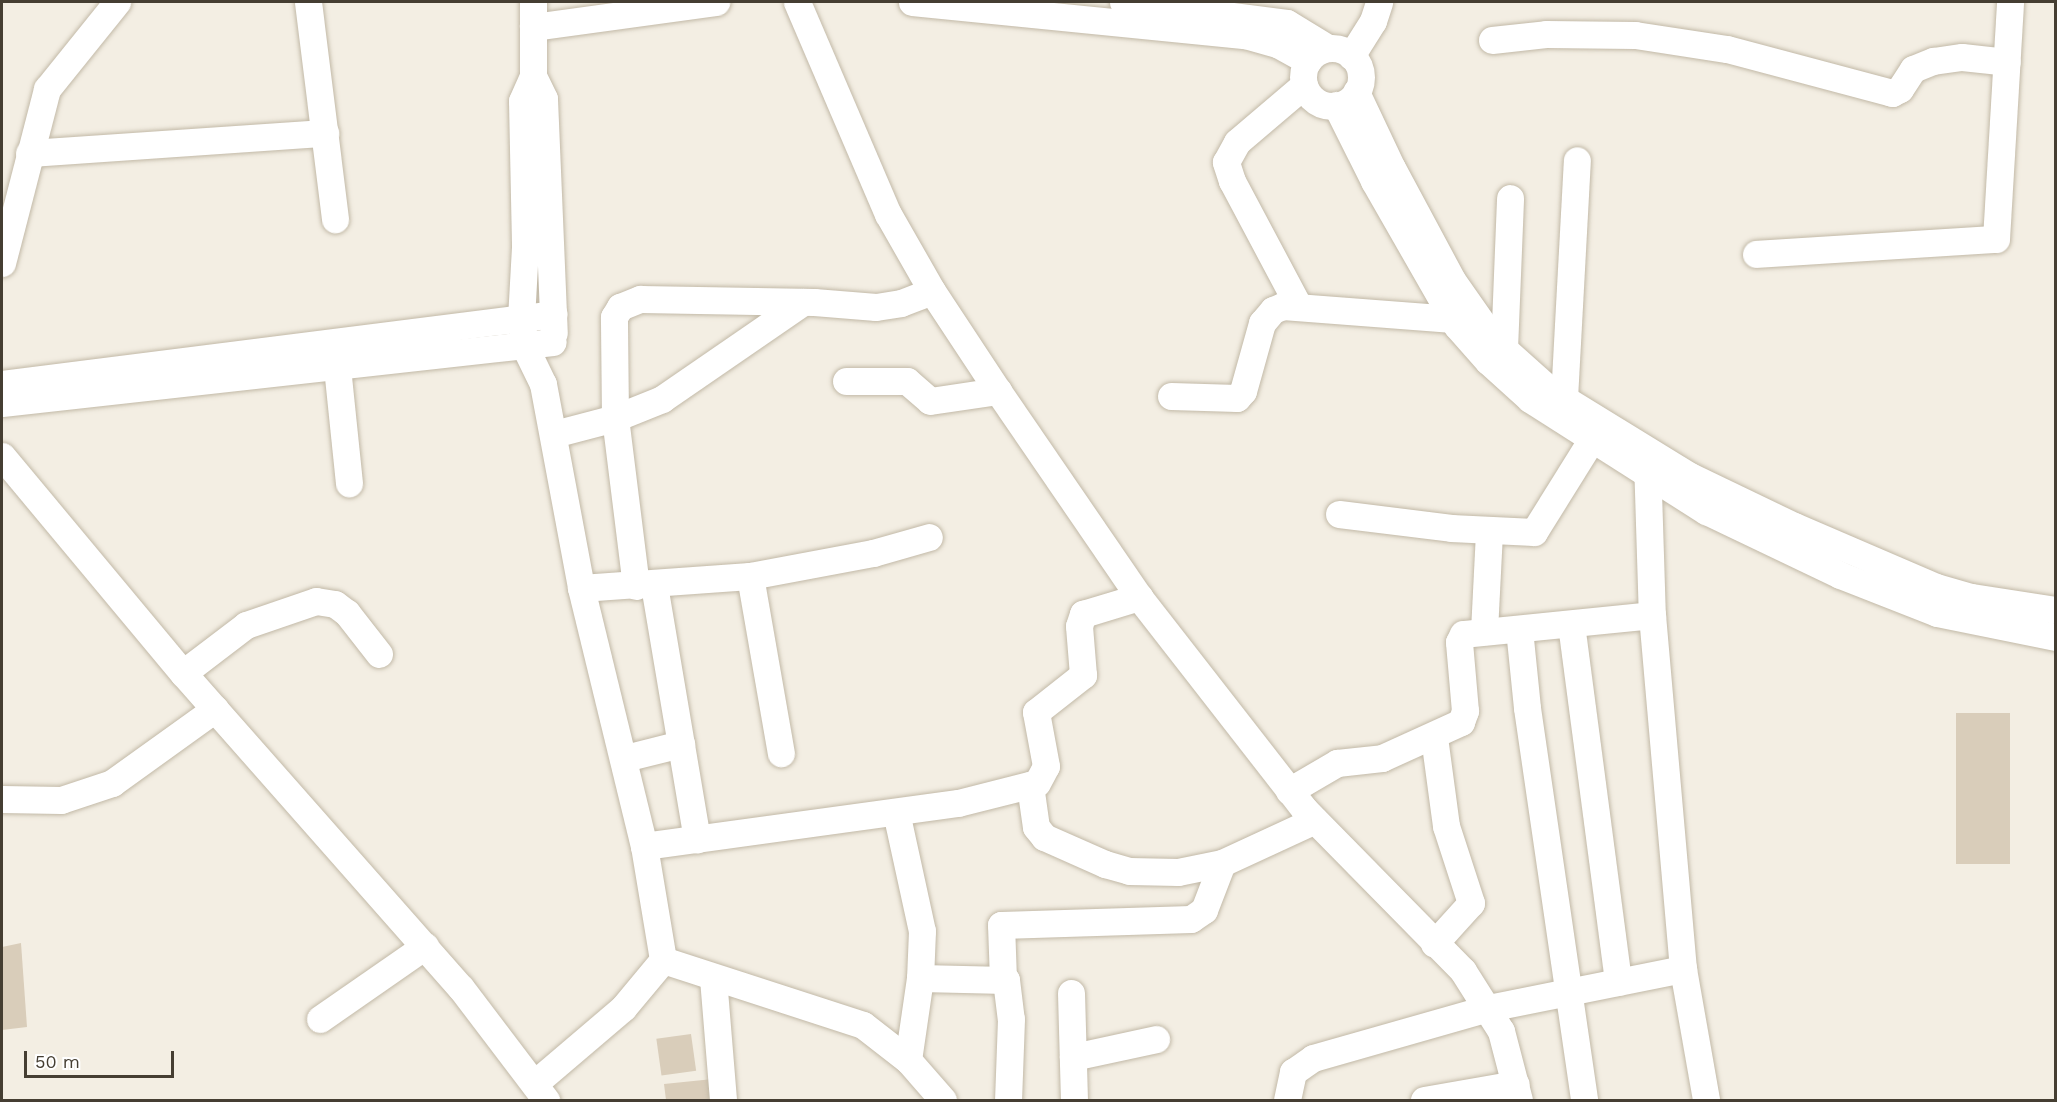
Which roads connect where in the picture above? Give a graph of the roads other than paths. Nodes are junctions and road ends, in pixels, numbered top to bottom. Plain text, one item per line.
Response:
1 (117, 2) edge
2 (308, 2) edge
3 (716, 2) edge
4 (797, 2) edge
5 (912, 2) edge
6 (1123, 2) edge
7 (1378, 2) edge
8 (2010, 2) edge
9 (533, 14) edge
10 (1492, 40) dead end
11 (2007, 62) junction
12 (1323, 63) junction
13 (533, 76) junction
14 (1346, 98) junction
15 (325, 134) junction
16 (29, 153) junction
17 (1577, 160) dead end
18 (1510, 198) dead end
19 (335, 219) dead end
20 (1756, 254) dead end
21 (2, 263) edge
22 (932, 291) junction
23 (803, 302) junction
24 (1299, 306) junction
25 (554, 314) junction
26 (521, 318) junction
27 (1453, 319) junction
28 (554, 342) junction
29 (525, 347) junction
30 (1504, 349) junction
31 (337, 367) junction
32 (846, 381) dead end
33 (2, 384) edge
34 (543, 384) junction
35 (998, 391) junction
36 (1171, 396) dead end
37 (1563, 398) junction
38 (2, 403) edge
39 (615, 418) junction
40 (554, 434) junction
41 (1592, 439) junction
42 (2, 456) edge
43 (1648, 462) junction
44 (349, 483) dead end
45 (1339, 514) dead end
46 (1490, 531) junction
47 (929, 537) dead end
48 (750, 576) junction
49 (645, 585) junction
50 (581, 588) junction
51 (1139, 597) junction
52 (1948, 603) junction
53 (2055, 610) edge
54 (1652, 615) junction
55 (1571, 624) junction
56 (1519, 629) junction
57 (1484, 631) junction
58 (2055, 637) edge
59 (379, 654) dead end
60 (183, 673) junction
61 (215, 709) junction
62 (1434, 736) junction
63 (681, 744) junction
64 (781, 753) dead end
65 (625, 758) junction
66 (1030, 785) junction
67 (1289, 791) junction
68 (2, 800) edge
69 (896, 812) junction
70 (1315, 820) junction
71 (697, 839) junction
72 (644, 846) junction
73 (1222, 863) junction
74 (1434, 944) junction
75 (425, 945) junction
76 (663, 960) junction
77 (1683, 969) junction
78 (713, 978) junction
79 (920, 978) junction
80 (1003, 979) junction
81 (1618, 982) junction
82 (1567, 992) junction
83 (1071, 993) dead end
84 (1488, 1008) junction
85 (320, 1019) dead end
86 (1156, 1040) dead end
87 (1072, 1057) junction
88 (908, 1060) junction
89 (541, 1092) edge
90 (1518, 1092) edge
91 (723, 1101) edge
92 (943, 1101) edge
93 (1008, 1101) edge
94 (1074, 1101) edge
95 (1287, 1101) edge
96 (1424, 1101) edge
97 (1584, 1101) edge
98 (1706, 1101) edge

1 - 16 street
2 - 15 street
3 - 9 street
4 - 22 street
5 - 12 street
6 - 12 street
7 - 12 street
8 - 11 street
9 - 13 street
10 - 11 street
11 - 20 street
12 - 14 street
12 - 14 street
12 - 24 street
13 - 25 street
13 - 26 street
14 - 27 street
14 - 30 street
15 - 16 street
15 - 19 street
16 - 21 street
17 - 37 street
18 - 30 street
22 - 23 street
22 - 35 street
23 - 39 street
23 - 39 street
24 - 27 street
24 - 36 street
25 - 26 street
25 - 28 street
26 - 29 street
26 - 33 street
27 - 41 street
28 - 29 street
28 - 34 street
29 - 31 street
29 - 34 street
30 - 37 street
31 - 38 street
31 - 44 street
32 - 35 street
34 - 40 street
35 - 51 street
37 - 43 street
39 - 40 street
39 - 49 street
40 - 50 street
41 - 43 street
41 - 46 street
42 - 60 street
43 - 52 street
43 - 54 street
45 - 46 street
46 - 57 street
47 - 48 street
48 - 49 street
48 - 64 street
49 - 50 street
49 - 63 street
50 - 65 street
51 - 66 street
51 - 67 street
52 - 53 street
52 - 58 street
54 - 55 street
54 - 77 street
55 - 56 street
55 - 81 street
56 - 57 street
56 - 82 street
57 - 62 street
59 - 60 street
60 - 61 street
61 - 68 street
61 - 75 street
62 - 67 street
62 - 74 street
63 - 65 street
63 - 71 street
65 - 72 street
66 - 69 street
66 - 73 street
67 - 70 street
69 - 71 street
69 - 79 street
70 - 73 street
70 - 74 street
71 - 72 street
72 - 76 street
73 - 80 street
74 - 84 street
75 - 85 street
75 - 89 street
76 - 78 street
76 - 89 street
77 - 81 street
77 - 98 street
78 - 88 street
78 - 91 street
79 - 80 street
79 - 88 street
80 - 93 street
81 - 82 street
82 - 84 street
82 - 97 street
83 - 87 street
84 - 90 street
84 - 95 street
86 - 87 street
87 - 94 street
88 - 92 street
90 - 96 street

